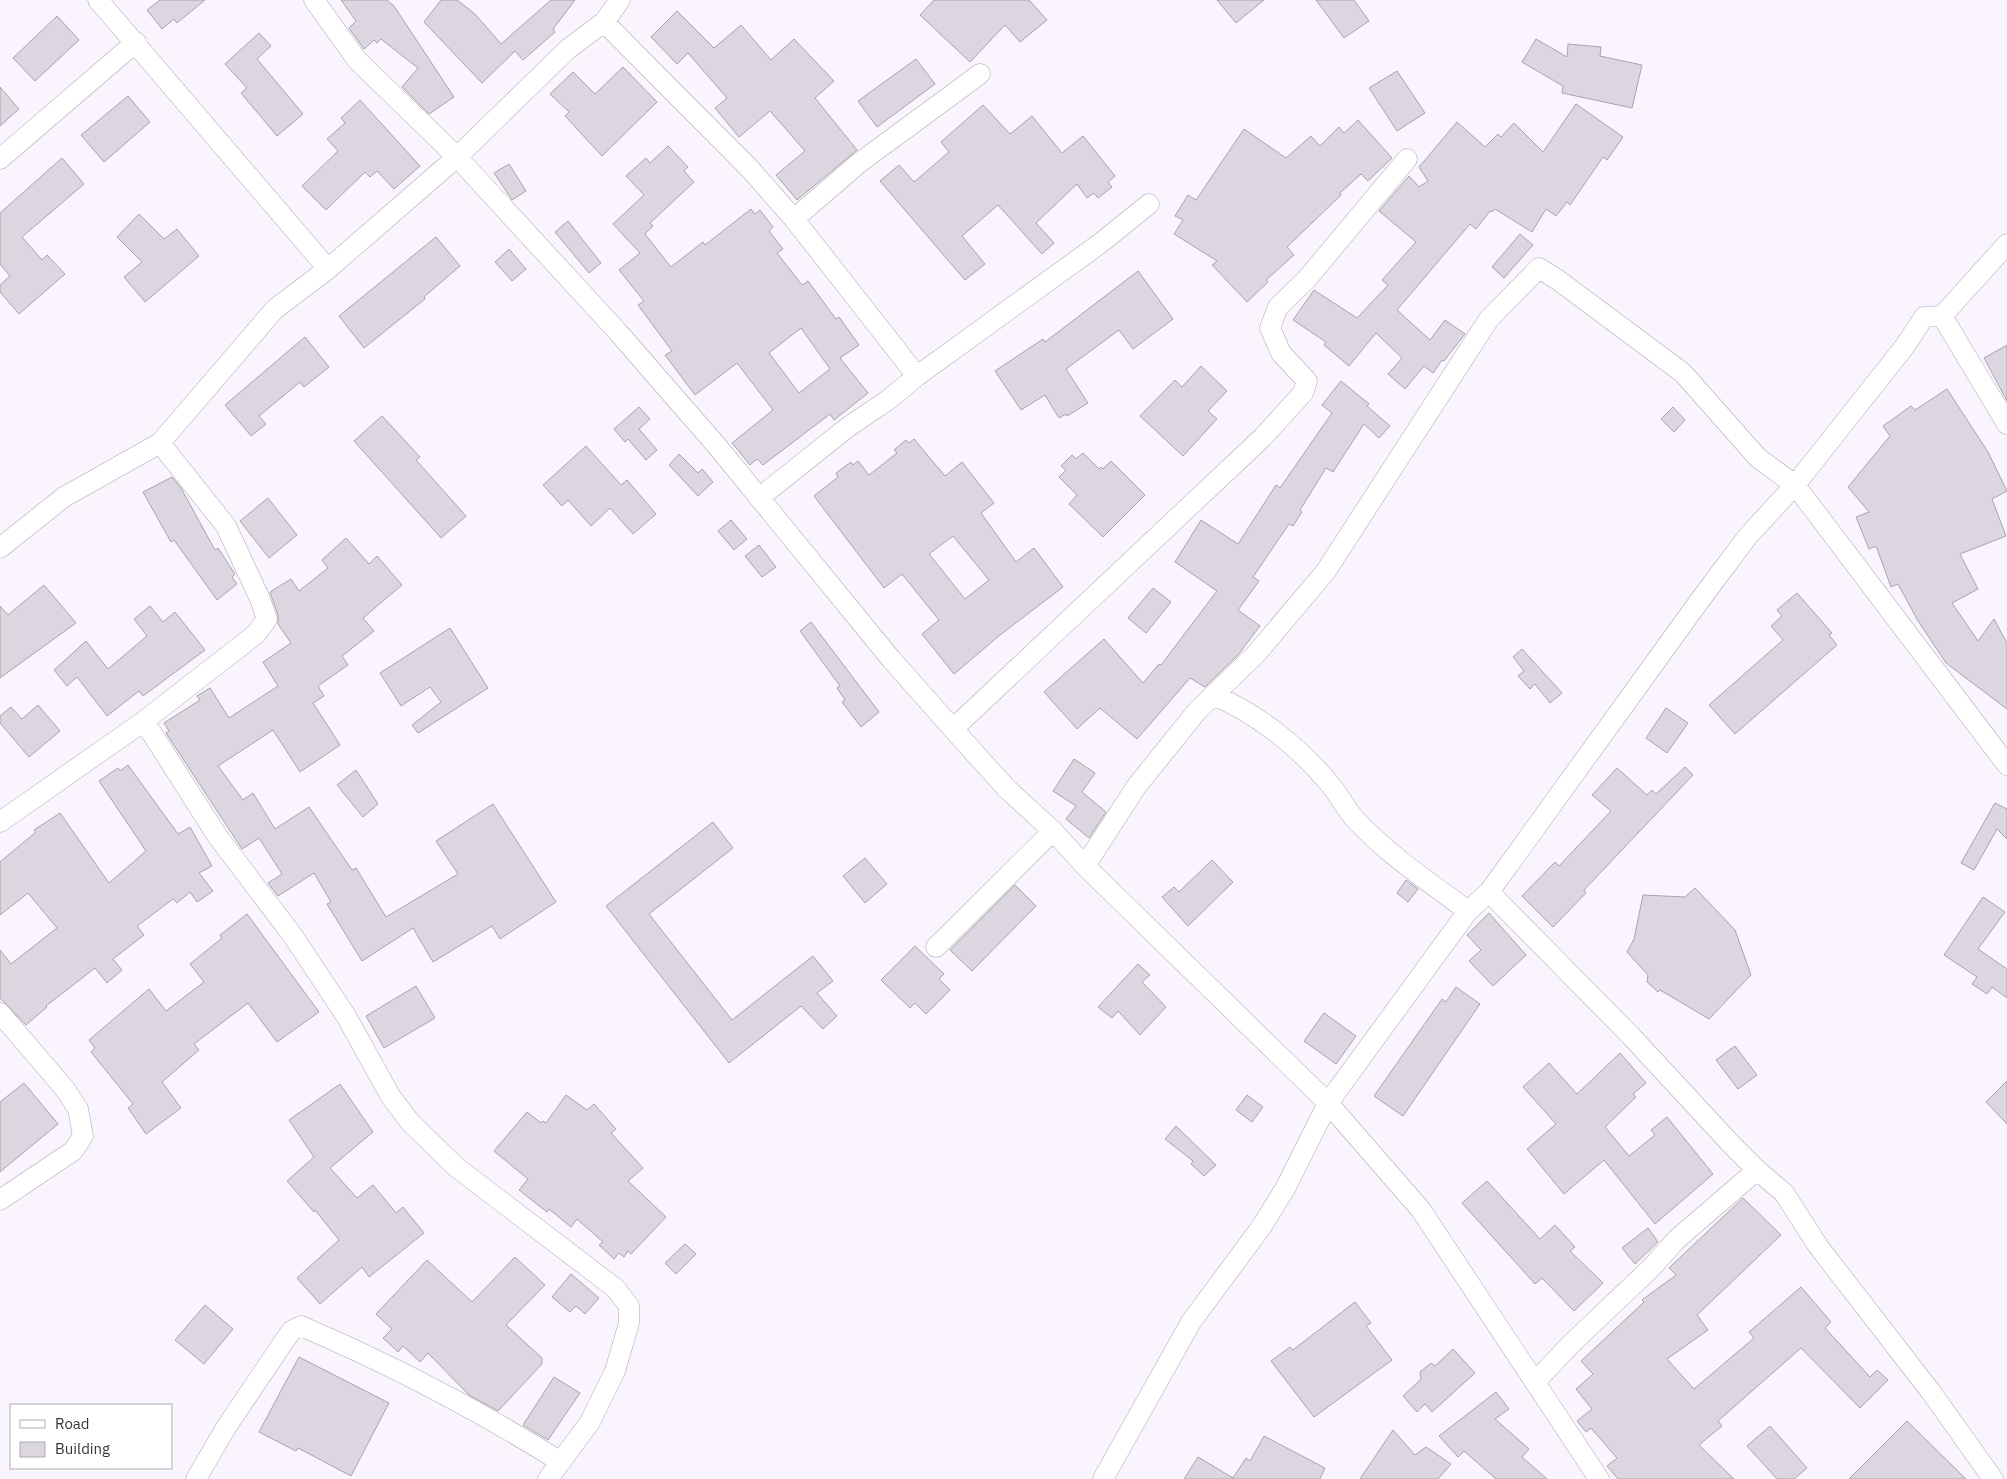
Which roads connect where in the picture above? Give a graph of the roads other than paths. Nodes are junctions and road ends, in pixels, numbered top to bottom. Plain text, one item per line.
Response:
1 (98, 0) edge
2 (314, 0) edge
3 (620, 0) edge
4 (604, 22) junction
5 (136, 42) junction
6 (980, 74) dead end
7 (457, 156) junction
8 (0, 159) edge
9 (1407, 159) dead end
10 (1149, 204) dead end
11 (794, 219) junction
12 (2007, 244) edge
13 (328, 269) junction
14 (1942, 316) junction
15 (917, 376) junction
16 (2007, 424) edge
17 (160, 443) junction
18 (1795, 485) junction
19 (759, 498) junction
20 (0, 548) edge
21 (1213, 695) junction
22 (144, 721) junction
23 (953, 729) junction
24 (2007, 765) edge
25 (0, 822) edge
26 (1053, 831) junction
27 (1084, 866) junction
28 (1489, 892) junction
29 (1468, 911) junction
30 (936, 947) dead end
31 (0, 1013) edge
32 (1328, 1103) junction
33 (1757, 1170) junction
34 (0, 1200) edge
35 (1535, 1382) junction
36 (561, 1462) junction
37 (196, 1479) edge
38 (548, 1479) edge
39 (1103, 1479) edge
40 (1599, 1479) edge
41 (1993, 1479) edge

1 - 5 street
2 - 7 street
3 - 4 street
4 - 7 street
4 - 11 street
5 - 8 street
5 - 13 street
6 - 11 street
7 - 13 street
7 - 19 street
9 - 23 street
10 - 15 street
11 - 15 street
12 - 14 street
13 - 17 street
14 - 16 street
14 - 18 street
15 - 19 street
17 - 20 street
17 - 22 street
18 - 21 street
18 - 24 street
18 - 28 street
19 - 23 street
21 - 27 street
21 - 29 street
22 - 25 street
22 - 36 street
23 - 26 street
26 - 27 street
26 - 30 street
27 - 32 street
28 - 29 street
28 - 33 street
29 - 32 street
31 - 34 street
32 - 35 street
32 - 39 street
33 - 35 street
33 - 41 street
35 - 40 street
36 - 37 street
36 - 38 street

